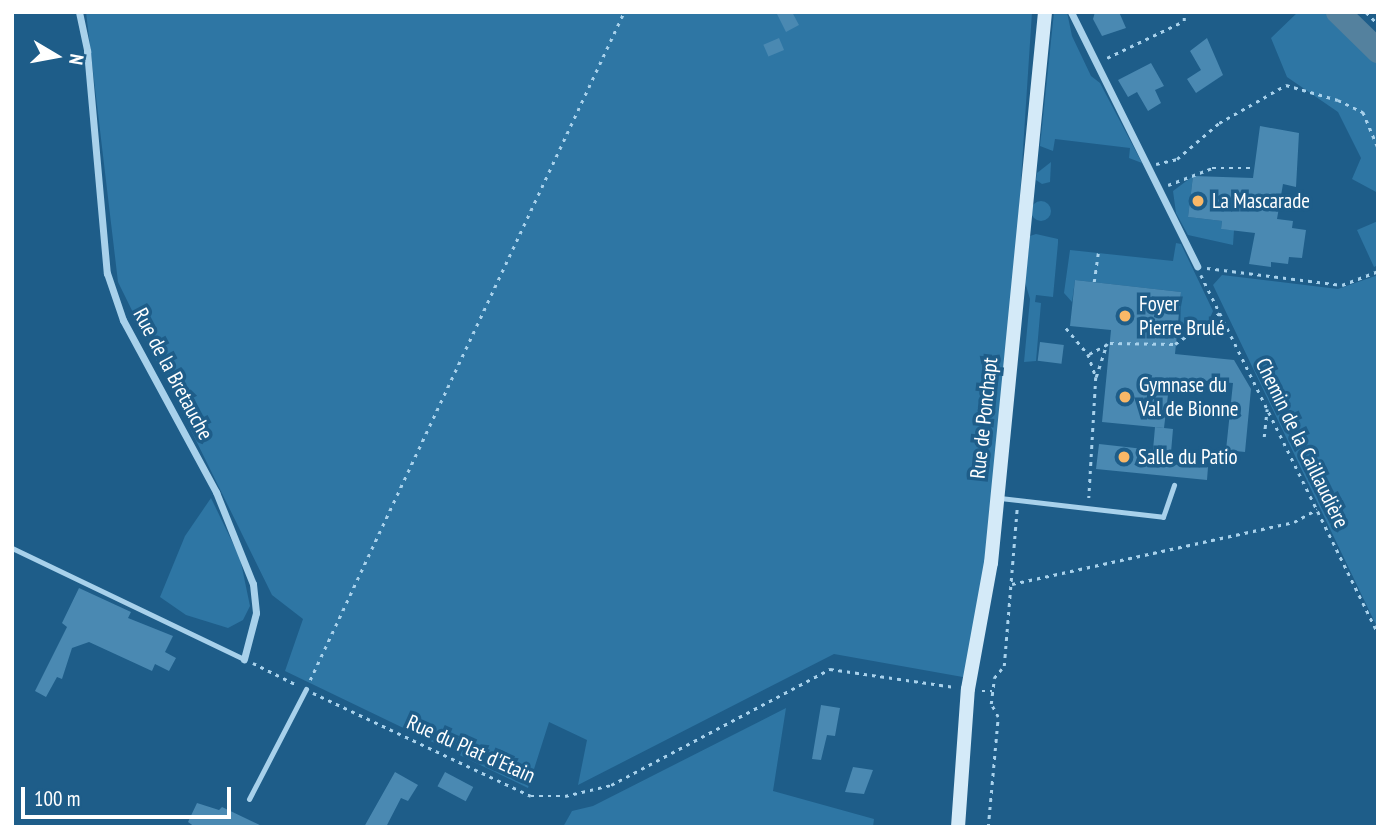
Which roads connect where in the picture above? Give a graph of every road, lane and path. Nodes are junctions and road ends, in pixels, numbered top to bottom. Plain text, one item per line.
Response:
1 (79, 12) edge
2 (624, 12) edge
3 (1045, 12) edge
4 (1071, 12) edge
5 (1184, 12) edge
6 (1366, 12) edge
7 (1378, 24) edge
8 (1095, 64) junction
9 (1378, 147) edge
10 (1146, 166) junction
11 (1255, 168) dead end
12 (1159, 190) junction
13 (1098, 253) dead end
14 (1197, 266) junction
15 (1378, 271) edge
16 (1094, 282) dead end
17 (1220, 313) junction
18 (1066, 328) dead end
19 (1108, 344) junction
20 (1088, 354) junction
21 (1096, 377) junction
22 (1268, 406) junction
23 (1264, 437) dead end
24 (1174, 485) dead end
25 (997, 498) junction
26 (1018, 500) junction
27 (1088, 508) junction
28 (1317, 509) junction
29 (12, 548) edge
30 (1011, 584) junction
31 (1378, 633) edge
32 (244, 659) junction
33 (306, 689) junction
34 (968, 689) junction
35 (249, 799) dead end
36 (958, 827) edge
37 (988, 827) edge

1 - 32 street, Rue de la Bretauche
2 - 33 path
3 - 25 street, Rue de Ponchapt
4 - 8 street
5 - 8 path
6 - 7 path
8 - 10 street
9 - 10 path
10 - 12 street
11 - 12 path
12 - 14 street
13 - 16 path
14 - 15 path
14 - 17 path, Chemin de la Caillaudière
17 - 19 path
17 - 22 path, Chemin de la Caillaudière
18 - 20 path
19 - 20 path
19 - 21 path
20 - 21 path
21 - 27 path
22 - 23 path
22 - 28 path, Chemin de la Caillaudière
24 - 27 lane
25 - 26 lane
25 - 34 street, Rue de Ponchapt
26 - 27 lane
26 - 30 path
28 - 30 path
28 - 31 path, Chemin de la Caillaudière
29 - 32 lane
30 - 37 path
32 - 33 path, Rue du Plat d'Etain
33 - 34 path, Rue du Plat d'Etain
33 - 35 lane
34 - 36 street, Rue de Ponchapt

